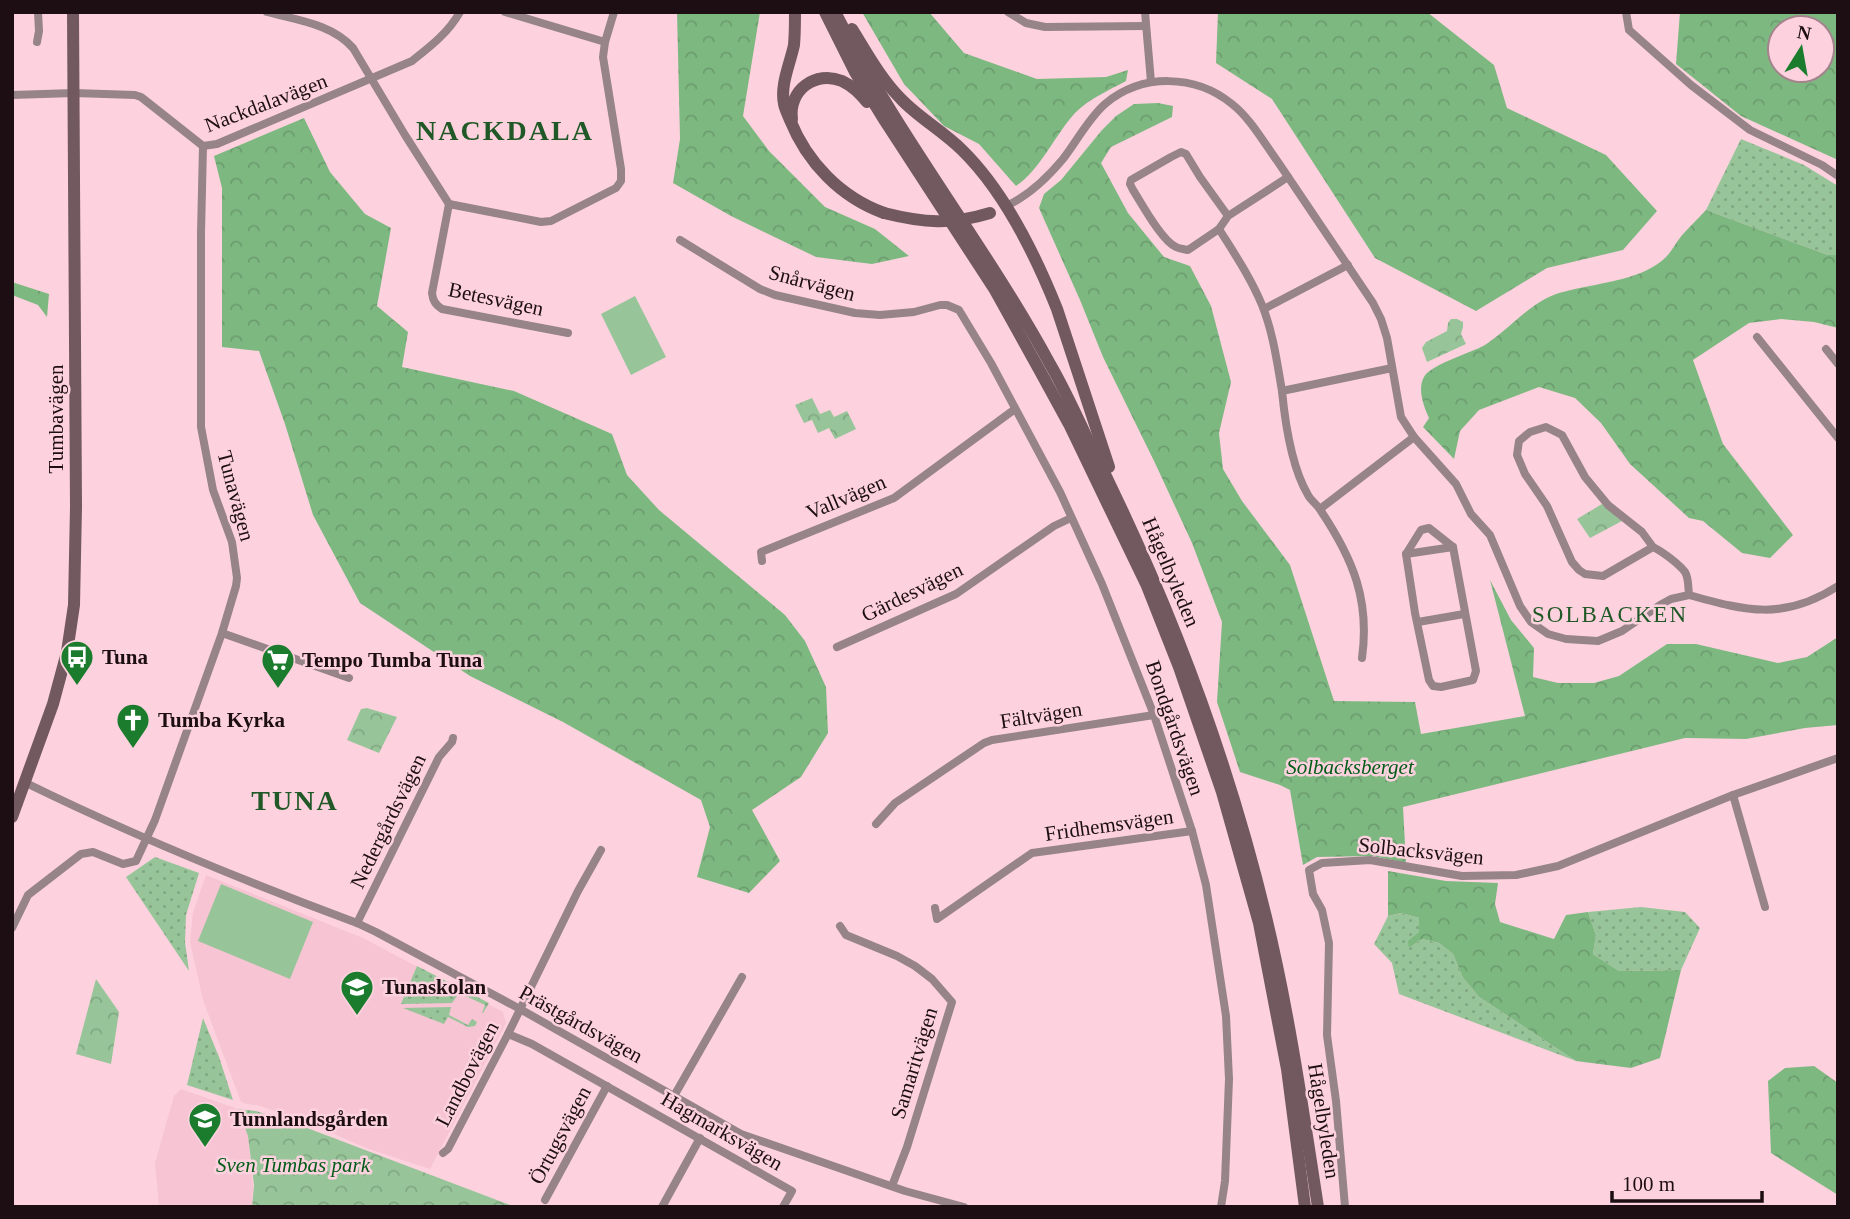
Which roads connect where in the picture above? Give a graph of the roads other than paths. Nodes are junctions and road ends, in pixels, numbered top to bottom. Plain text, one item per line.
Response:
1 (38, 12) edge
2 (73, 12) edge
3 (267, 12) edge
4 (460, 12) edge
5 (505, 12) edge
6 (614, 12) edge
7 (795, 12) edge
8 (825, 12) edge
9 (835, 12) edge
10 (843, 12) edge
11 (1008, 12) edge
12 (1145, 12) edge
13 (1626, 12) edge
14 (1145, 26) junction
15 (37, 42) dead end
16 (605, 42) junction
17 (371, 80) junction
18 (1151, 82) junction
19 (74, 93) junction
20 (12, 95) edge
21 (793, 126) junction
22 (203, 146) junction
23 (904, 149) junction
24 (1838, 176) edge
25 (1288, 177) junction
26 (449, 204) junction
27 (1006, 206) junction
28 (1228, 216) junction
29 (1219, 229) junction
30 (680, 240) dead end
31 (1348, 265) junction
32 (947, 305) joint
33 (1264, 309) junction
34 (568, 332) dead end
35 (1757, 337) dead end
36 (1826, 349) dead end
37 (1838, 364) edge
38 (1392, 368) junction
39 (1282, 391) junction
40 (1015, 409) junction
41 (1414, 437) junction
42 (1838, 438) edge
43 (1121, 503) junction
44 (1320, 509) junction
45 (1071, 518) junction
46 (1453, 547) junction
47 (1653, 547) junction
48 (1406, 554) junction
49 (762, 561) dead end
50 (1838, 586) edge
51 (1689, 595) junction
52 (1464, 614) junction
53 (1418, 622) junction
54 (222, 633) junction
55 (837, 647) dead end
56 (1362, 658) dead end
57 (349, 678) dead end
58 (1154, 715) junction
59 (453, 738) dead end
60 (1838, 758) edge
61 (24, 782) junction
62 (1732, 795) junction
63 (12, 817) edge
64 (876, 824) dead end
65 (1192, 831) junction
66 (147, 839) junction
67 (601, 850) dead end
68 (1765, 907) dead end
69 (935, 908) dead end
70 (357, 923) junction
71 (840, 926) dead end
72 (12, 928) edge
73 (742, 977) dead end
74 (520, 1009) junction
75 (508, 1034) junction
76 (607, 1086) junction
77 (674, 1096) junction
78 (700, 1138) junction
79 (443, 1153) dead end
80 (892, 1186) junction
81 (545, 1200) dead end
82 (662, 1207) edge
83 (783, 1207) edge
84 (964, 1207) edge
85 (1220, 1207) edge
86 (1305, 1207) edge
87 (1318, 1207) edge
88 (1345, 1207) edge

1 - 15 street
2 - 19 main road, Tumbavägen
3 - 17 street
4 - 17 street, Nackdalavägen
5 - 16 street
6 - 16 street
7 - 21 main road
8 - 23 main road, Hågelbyleden
9 - 43 main road, Hågelbyleden
10 - 27 main road
11 - 14 street
12 - 14 street
13 - 24 street
14 - 18 street
16 - 26 street
17 - 22 street, Nackdalavägen
17 - 26 street
18 - 25 street
18 - 27 street
19 - 20 street, Nackdalavägen
19 - 22 street, Nackdalavägen
19 - 61 main road, Tumbavägen
21 - 23 main road
21 - 27 main road, bridge
22 - 54 street, Tunavägen
23 - 86 main road, Hågelbyleden
25 - 28 street
25 - 31 street
26 - 34 street, Betesvägen
27 - 43 main road
28 - 29 street
28 - 29 street
29 - 33 street
30 - 32 street, Snårvägen
31 - 33 street
31 - 38 street
32 - 40 street, Bondgårdsvägen
33 - 39 street
35 - 42 street
36 - 37 street
38 - 39 street
38 - 41 street
39 - 44 street
40 - 45 street, Bondgårdsvägen
40 - 49 street, Vallvägen
41 - 44 street
41 - 51 street
43 - 87 main road, Hågelbyleden
44 - 56 street
45 - 55 street, Gärdesvägen
45 - 58 street, Bondgårdsvägen
46 - 48 street
46 - 48 street
46 - 52 street
47 - 47 street
47 - 51 street
48 - 53 street
50 - 51 street
52 - 53 street
52 - 53 street
54 - 57 street
54 - 66 street, Tunavägen
58 - 64 street, Fältvägen
58 - 65 street, Bondgårdsvägen
59 - 70 street, Nedergårdsvägen
60 - 62 street, Solbacksvägen
61 - 63 main road, Tumbavägen
61 - 66 street, Prästgårdsvägen
62 - 68 street
62 - 88 street, Solbacksvägen
65 - 69 street, Fridhemsvägen
65 - 85 street, Bondgårdsvägen
66 - 70 street, Prästgårdsvägen
66 - 72 street
67 - 74 street, Landbovägen
70 - 74 street, Prästgårdsvägen
71 - 80 street, Samaritvägen
73 - 77 street
74 - 75 street, Landbovägen
74 - 77 street, Prästgårdsvägen
75 - 76 street, Hagmarksvägen
75 - 79 street, Landbovägen
76 - 78 street, Hagmarksvägen
76 - 81 street, Örtugsvägen
77 - 80 street, Prästgårdsvägen
78 - 82 street
78 - 83 street, Hagmarksvägen
80 - 84 street, Prästgårdsvägen

